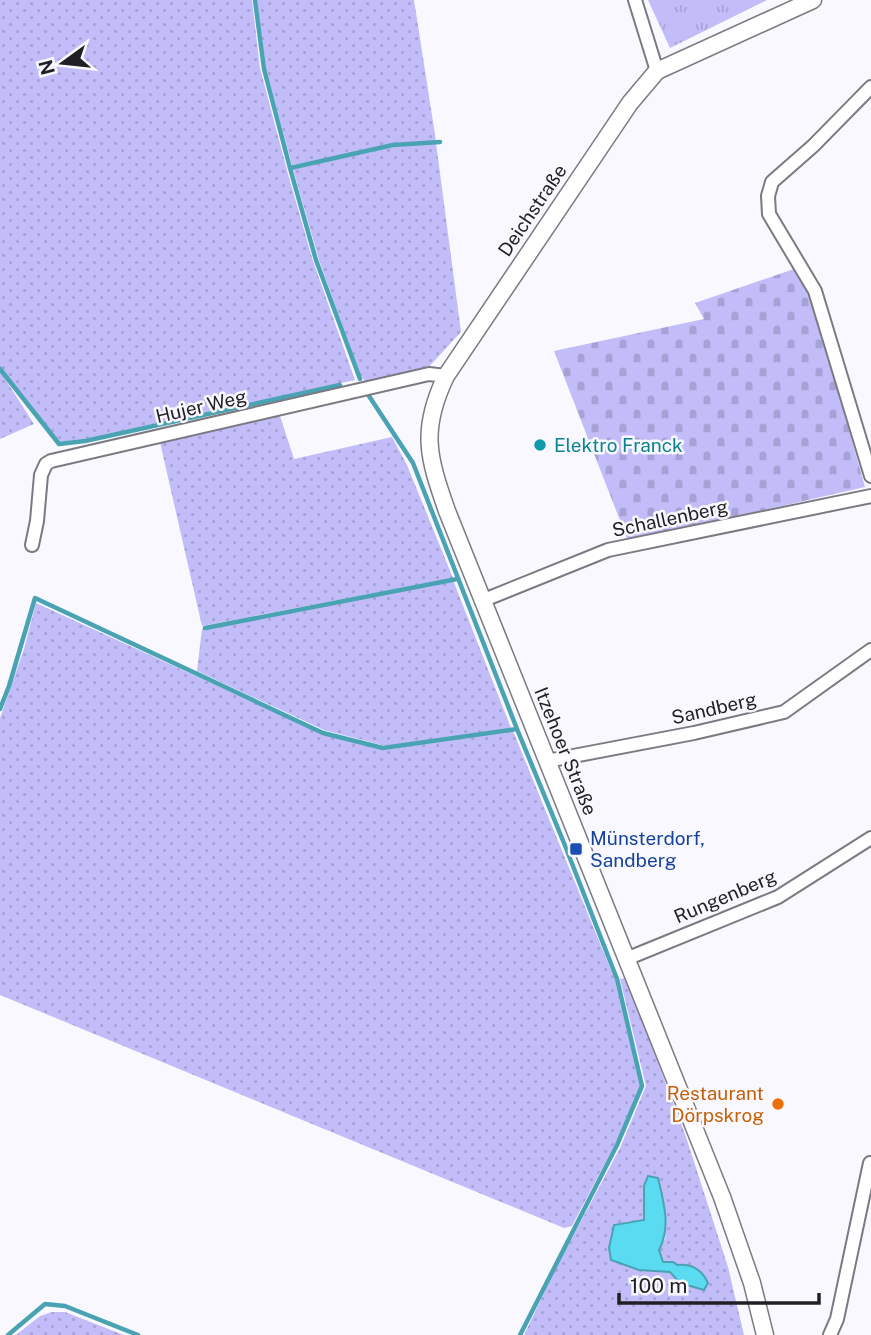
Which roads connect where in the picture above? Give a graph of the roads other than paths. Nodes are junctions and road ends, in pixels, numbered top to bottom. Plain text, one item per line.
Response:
1 (635, 0) edge
2 (813, 0) edge
3 (656, 71) junction
4 (870, 92) edge
5 (446, 376) junction
6 (871, 476) edge
7 (871, 496) edge
8 (32, 545) dead end
9 (484, 600) junction
10 (871, 650) edge
11 (547, 761) junction
12 (871, 838) edge
13 (626, 958) junction
14 (870, 1163) edge
15 (765, 1335) edge
16 (830, 1335) edge

1 - 3 street
2 - 3 street
3 - 5 street, Deichstraße
4 - 6 street
5 - 8 street, Hujer Weg
5 - 9 street, Itzehoer Straße
7 - 9 street, Schallenberg
9 - 11 street, Itzehoer Straße
10 - 11 street, Sandberg
11 - 13 street, Itzehoer Straße
12 - 13 street, Rungenberg
13 - 15 street, Itzehoer Straße
14 - 16 street

